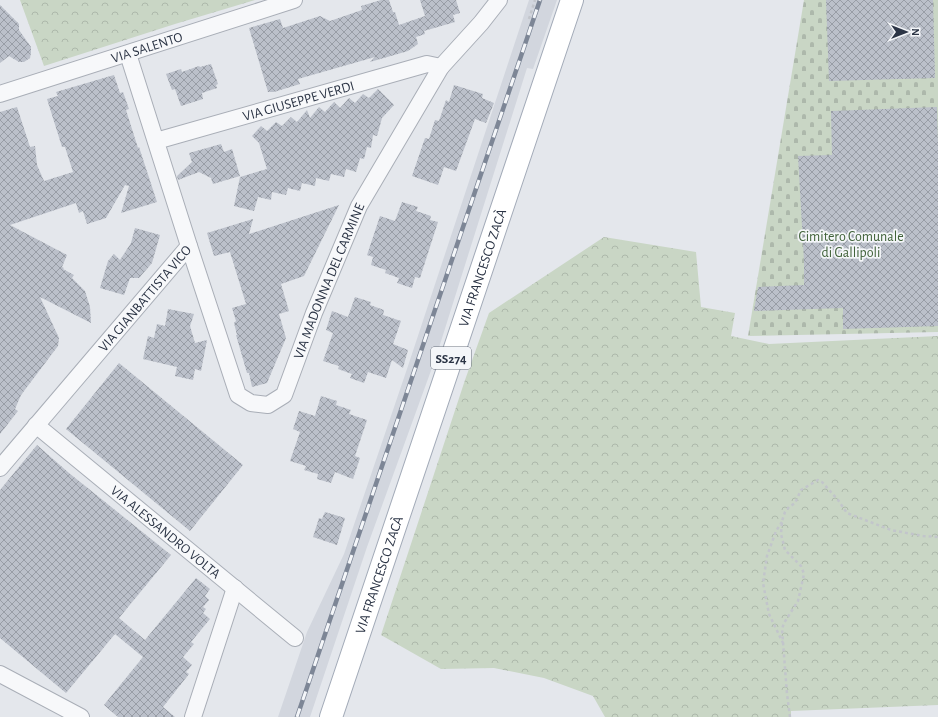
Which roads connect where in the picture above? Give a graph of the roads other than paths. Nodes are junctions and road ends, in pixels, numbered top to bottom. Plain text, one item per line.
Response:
1 (294, 0) edge
2 (499, 0) edge
3 (572, 0) edge
4 (128, 54) junction
5 (441, 67) junction
6 (0, 94) edge
7 (156, 141) junction
8 (189, 246) junction
9 (36, 425) junction
10 (0, 468) edge
11 (235, 588) junction
12 (295, 638) dead end
13 (0, 674) edge
14 (81, 717) edge
15 (193, 717) edge
16 (331, 717) edge

1 - 4 street, VIA SALENTO
2 - 5 street, VIA MADONNA DEL CARMINE
3 - 16 main road, VIA FRANCESCO ZACÀ / SS274
4 - 6 street, VIA SALENTO
4 - 7 street, VIA GIANBATTISTA VICO
5 - 7 street, VIA GIUSEPPE VERDI
5 - 8 street, VIA MADONNA DEL CARMINE
7 - 8 street, VIA GIANBATTISTA VICO
8 - 9 street, VIA GIANBATTISTA VICO
9 - 10 street, VIA GIANBATTISTA VICO
9 - 11 street, VIA ALESSANDRO VOLTA
11 - 12 street, VIA ALESSANDRO VOLTA
11 - 15 street
13 - 14 street

